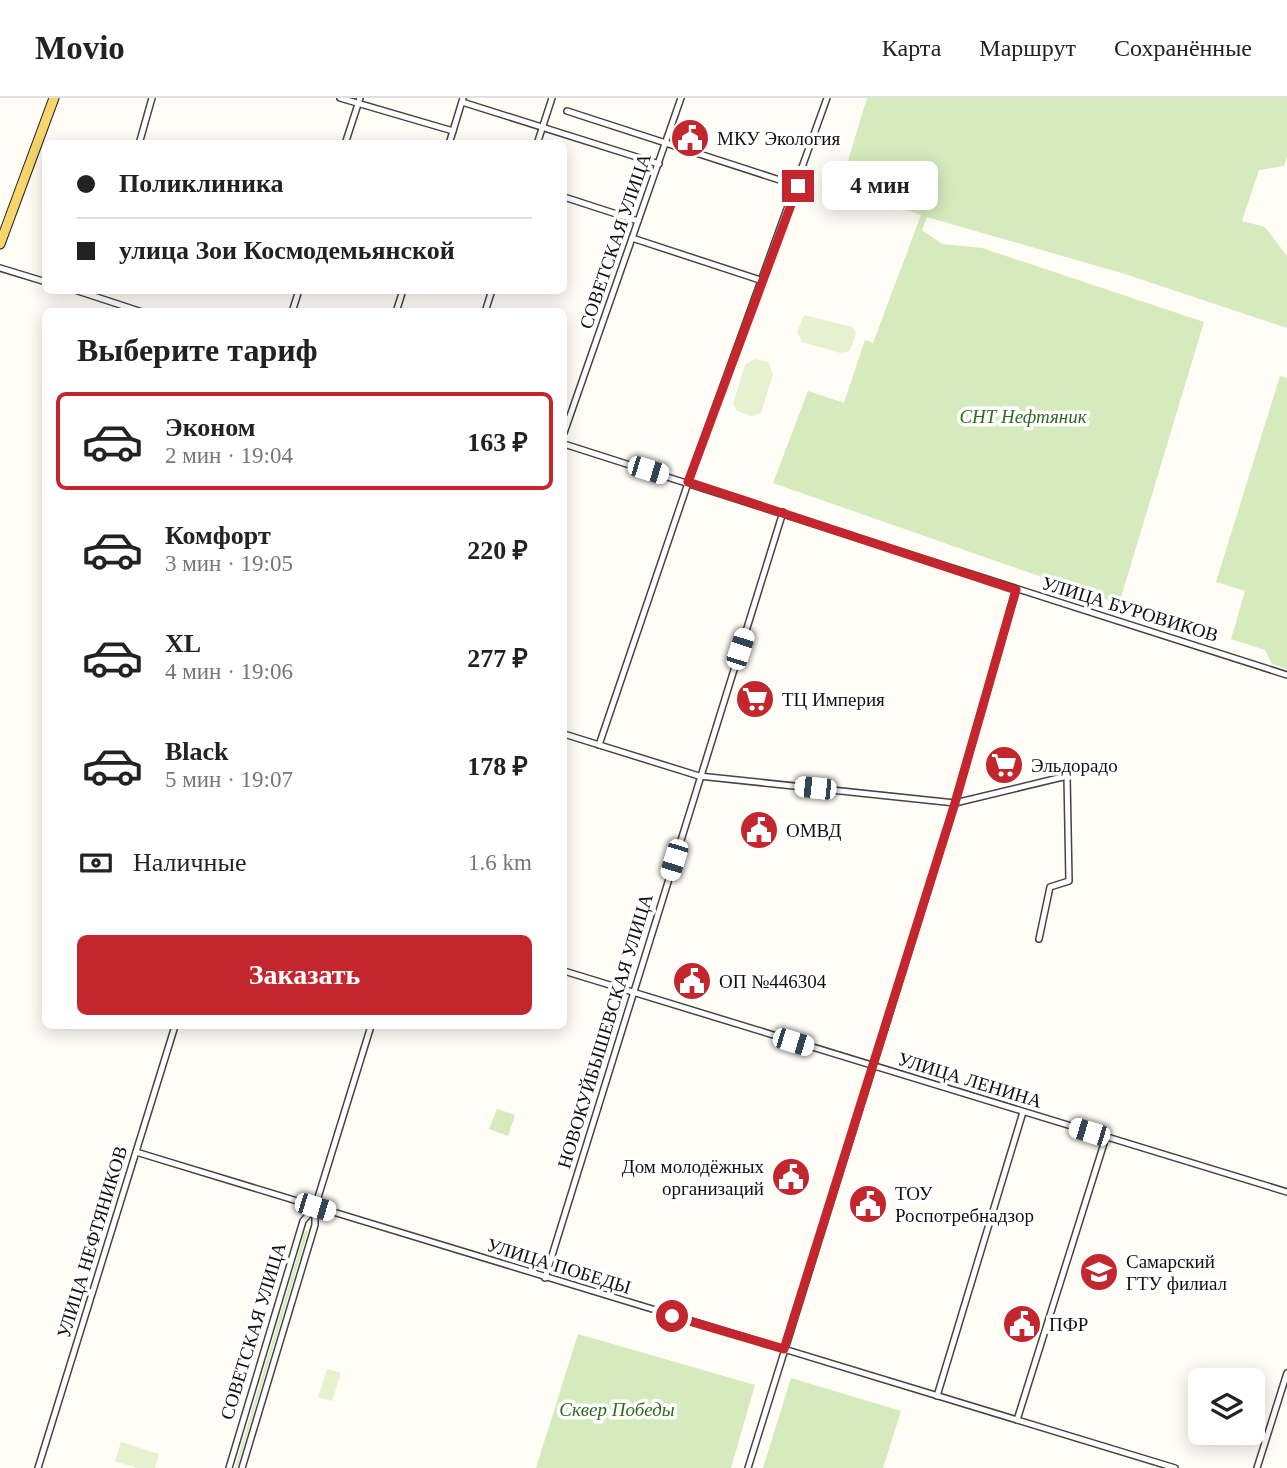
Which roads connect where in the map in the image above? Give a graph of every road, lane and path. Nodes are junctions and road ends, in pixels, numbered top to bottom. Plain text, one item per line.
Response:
1 (54, 98) edge
2 (152, 98) edge
3 (340, 98) edge
4 (551, 98) edge
5 (681, 98) edge
6 (827, 98) edge
7 (463, 100) edge
8 (359, 101) edge
9 (567, 111) dead end
10 (542, 127) junction
11 (453, 131) junction
12 (140, 140) edge
13 (346, 140) edge
14 (450, 140) edge
15 (538, 140) edge
16 (666, 142) junction
17 (659, 164) junction
18 (798, 186) junction
19 (567, 198) edge
20 (638, 221) junction
21 (632, 238) junction
22 (0, 244) edge
23 (0, 268) edge
24 (42, 281) edge
25 (763, 281) junction
26 (97, 294) edge
27 (132, 308) edge
28 (567, 424) edge
29 (567, 445) edge
30 (688, 482) junction
31 (783, 512) junction
32 (1016, 590) junction
33 (1287, 675) edge
34 (567, 734) edge
35 (599, 745) junction
36 (699, 776) junction
37 (955, 803) junction
38 (1039, 939) dead end
39 (567, 972) edge
40 (635, 992) junction
41 (174, 1029) edge
42 (370, 1029) edge
43 (871, 1066) junction
44 (1023, 1112) junction
45 (1105, 1137) junction
46 (136, 1152) junction
47 (1287, 1192) edge
48 (315, 1207) junction
49 (545, 1278) junction
50 (784, 1349) junction
51 (1287, 1373) edge
52 (937, 1396) junction
53 (1017, 1420) junction
54 (38, 1468) edge
55 (229, 1468) edge
56 (242, 1468) edge
57 (748, 1468) edge
58 (1175, 1468) edge
59 (1257, 1468) edge

1 - 22 main road
2 - 12 street
3 - 8 street
4 - 10 street
5 - 16 street, СОВЕТСКАЯ УЛИЦА
6 - 18 street
7 - 10 street
7 - 11 street
8 - 11 street
8 - 13 street
9 - 16 street
10 - 15 street
10 - 17 street
11 - 14 street
16 - 17 street, СОВЕТСКАЯ УЛИЦА
16 - 18 street
17 - 20 street, СОВЕТСКАЯ УЛИЦА
18 - 25 street
19 - 20 street
20 - 21 street, СОВЕТСКАЯ УЛИЦА
21 - 25 street
21 - 28 street, СОВЕТСКАЯ УЛИЦА
23 - 24 street
25 - 30 street
26 - 27 street
29 - 30 street, УЛИЦА БУРОВИКОВ
30 - 31 street, УЛИЦА БУРОВИКОВ
30 - 35 street
31 - 32 street, УЛИЦА БУРОВИКОВ
31 - 36 street, НОВОКУЙБЫШЕВСКАЯ УЛИЦА
32 - 33 street, УЛИЦА БУРОВИКОВ
32 - 37 street
34 - 35 street
35 - 36 street
36 - 37 street
36 - 40 street, НОВОКУЙБЫШЕВСКАЯ УЛИЦА
37 - 38 street
37 - 43 street
39 - 40 street, УЛИЦА ЛЕНИНА
40 - 43 street, УЛИЦА ЛЕНИНА
40 - 49 street, НОВОКУЙБЫШЕВСКАЯ УЛИЦА
41 - 46 street, УЛИЦА НЕФТЯНИКОВ
42 - 48 street, СОВЕТСКАЯ УЛИЦА
43 - 44 street, УЛИЦА ЛЕНИНА
43 - 50 street
44 - 45 street, УЛИЦА ЛЕНИНА
44 - 52 street
45 - 47 street, УЛИЦА ЛЕНИНА
45 - 53 street
46 - 48 street, УЛИЦА ПОБЕДЫ
46 - 54 street, УЛИЦА НЕФТЯНИКОВ
48 - 49 street, УЛИЦА ПОБЕДЫ
48 - 55 street, СОВЕТСКАЯ УЛИЦА
48 - 56 street, СОВЕТСКАЯ УЛИЦА
49 - 50 street, УЛИЦА ПОБЕДЫ
50 - 52 street, УЛИЦА ПОБЕДЫ
50 - 57 street
51 - 59 street
52 - 53 street, УЛИЦА ПОБЕДЫ
53 - 58 street, УЛИЦА ПОБЕДЫ

